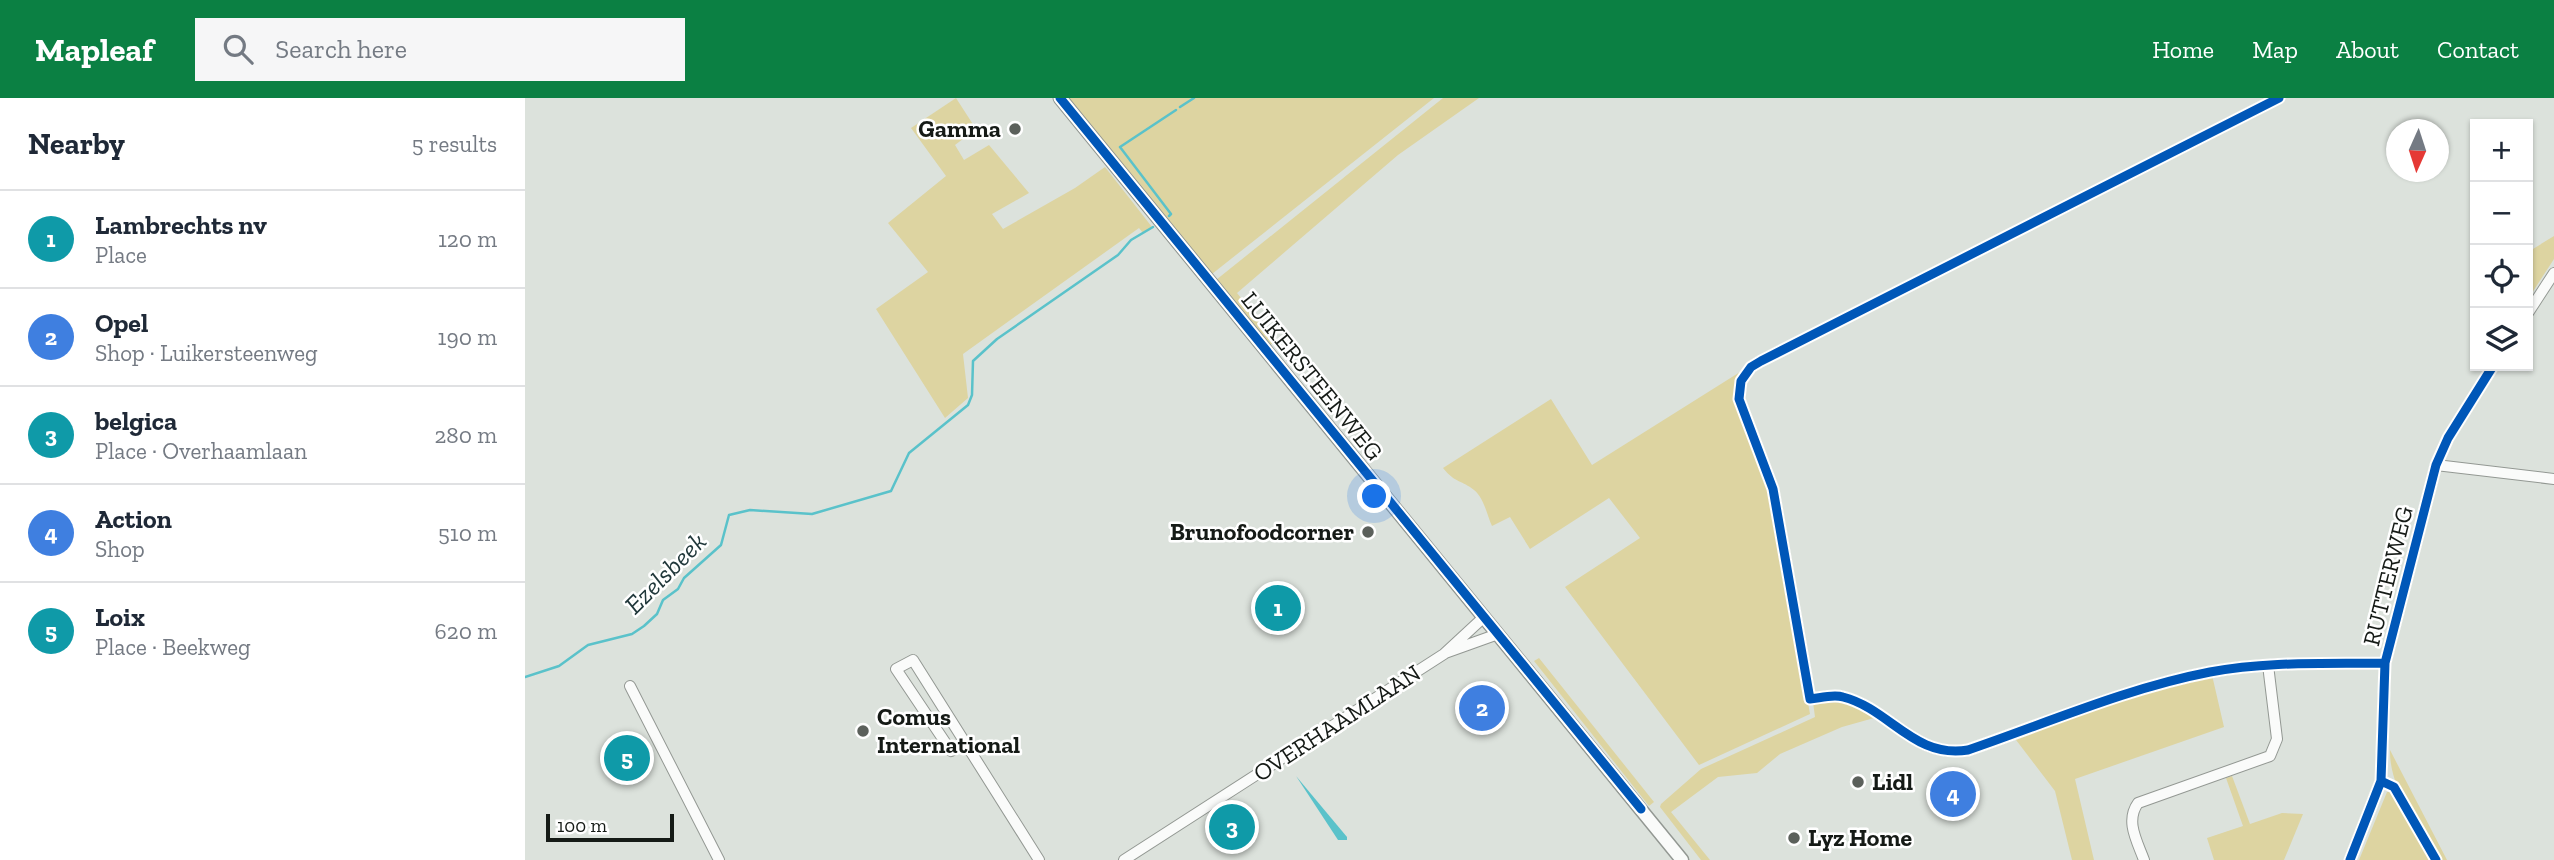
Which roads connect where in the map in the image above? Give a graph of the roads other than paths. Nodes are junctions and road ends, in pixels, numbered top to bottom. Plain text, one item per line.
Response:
1 (1060, 98) edge
2 (2279, 98) edge
3 (2554, 273) edge
4 (2531, 308) edge
5 (2490, 371) edge
6 (2436, 465) junction
7 (2554, 478) edge
8 (1484, 617) junction
9 (1498, 634) junction
10 (1444, 653) junction
11 (2385, 663) junction
12 (2268, 665) junction
13 (630, 686) dead end
14 (966, 744) junction
15 (2381, 781) junction
16 (719, 860) edge
17 (1039, 860) edge
18 (1124, 860) edge
19 (1682, 860) edge
20 (2144, 860) edge
21 (2350, 860) edge
22 (2436, 860) edge

1 - 8 main road, LUIKERSTEENWEG
2 - 12 street
3 - 4 street
5 - 6 street, RUTTERWEG
6 - 7 street
6 - 11 street, RUTTERWEG
8 - 9 main road, LUIKERSTEENWEG
8 - 10 street, OVERHAAMLAAN
9 - 10 street, OVERHAAMLAAN
9 - 19 main road, LUIKERSTEENWEG
10 - 18 street, OVERHAAMLAAN
11 - 12 street
11 - 15 street, RUTTERWEG
12 - 20 street
13 - 16 street
14 - 14 street
14 - 17 street
15 - 21 street, RUTTERWEG
15 - 22 street

